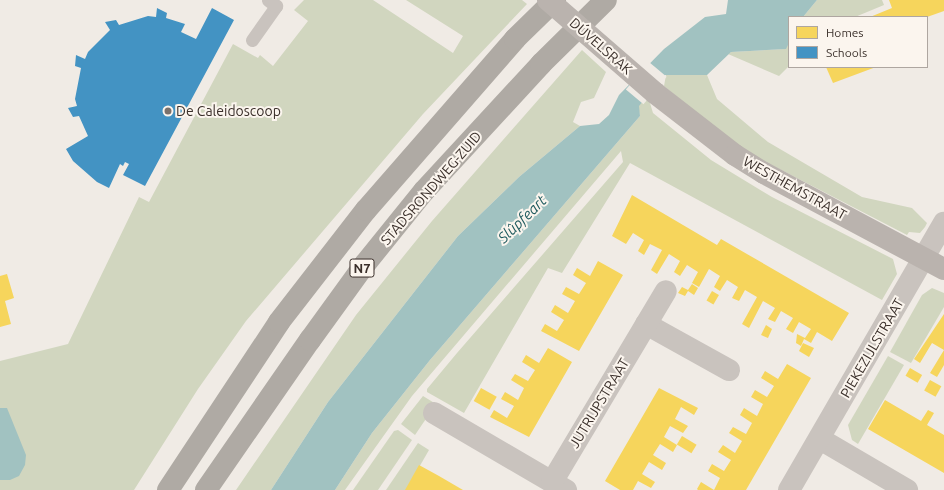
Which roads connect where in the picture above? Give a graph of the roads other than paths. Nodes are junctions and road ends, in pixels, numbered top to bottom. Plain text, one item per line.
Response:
1 (268, 0) edge
2 (548, 0) edge
3 (556, 0) edge
4 (606, 0) edge
5 (252, 40) dead end
6 (655, 93) joint
7 (944, 223) edge
8 (924, 257) junction
9 (944, 269) edge
10 (666, 291) dead end
11 (646, 324) junction
12 (729, 370) dead end
13 (434, 413) dead end
14 (820, 439) junction
15 (559, 486) edge
16 (168, 490) edge
17 (206, 490) edge
18 (789, 490) edge
19 (907, 490) edge

1 - 5 lane
2 - 6 street, DÚVELSRAK, bridge
3 - 16 highway, N7
4 - 17 highway, STADSRONDWEG-ZUID / N7
6 - 8 street, WESTHEMSTRAAT
7 - 8 street, PIEKEZIJLSTRAAT
8 - 9 street, WESTHEMSTRAAT
8 - 14 street, PIEKEZIJLSTRAAT
10 - 11 street, JUTRIJPSTRAAT
11 - 12 street
11 - 15 street, JUTRIJPSTRAAT
13 - 15 street, JUTRIJPSTRAAT
14 - 18 street, PIEKEZIJLSTRAAT
14 - 19 street

